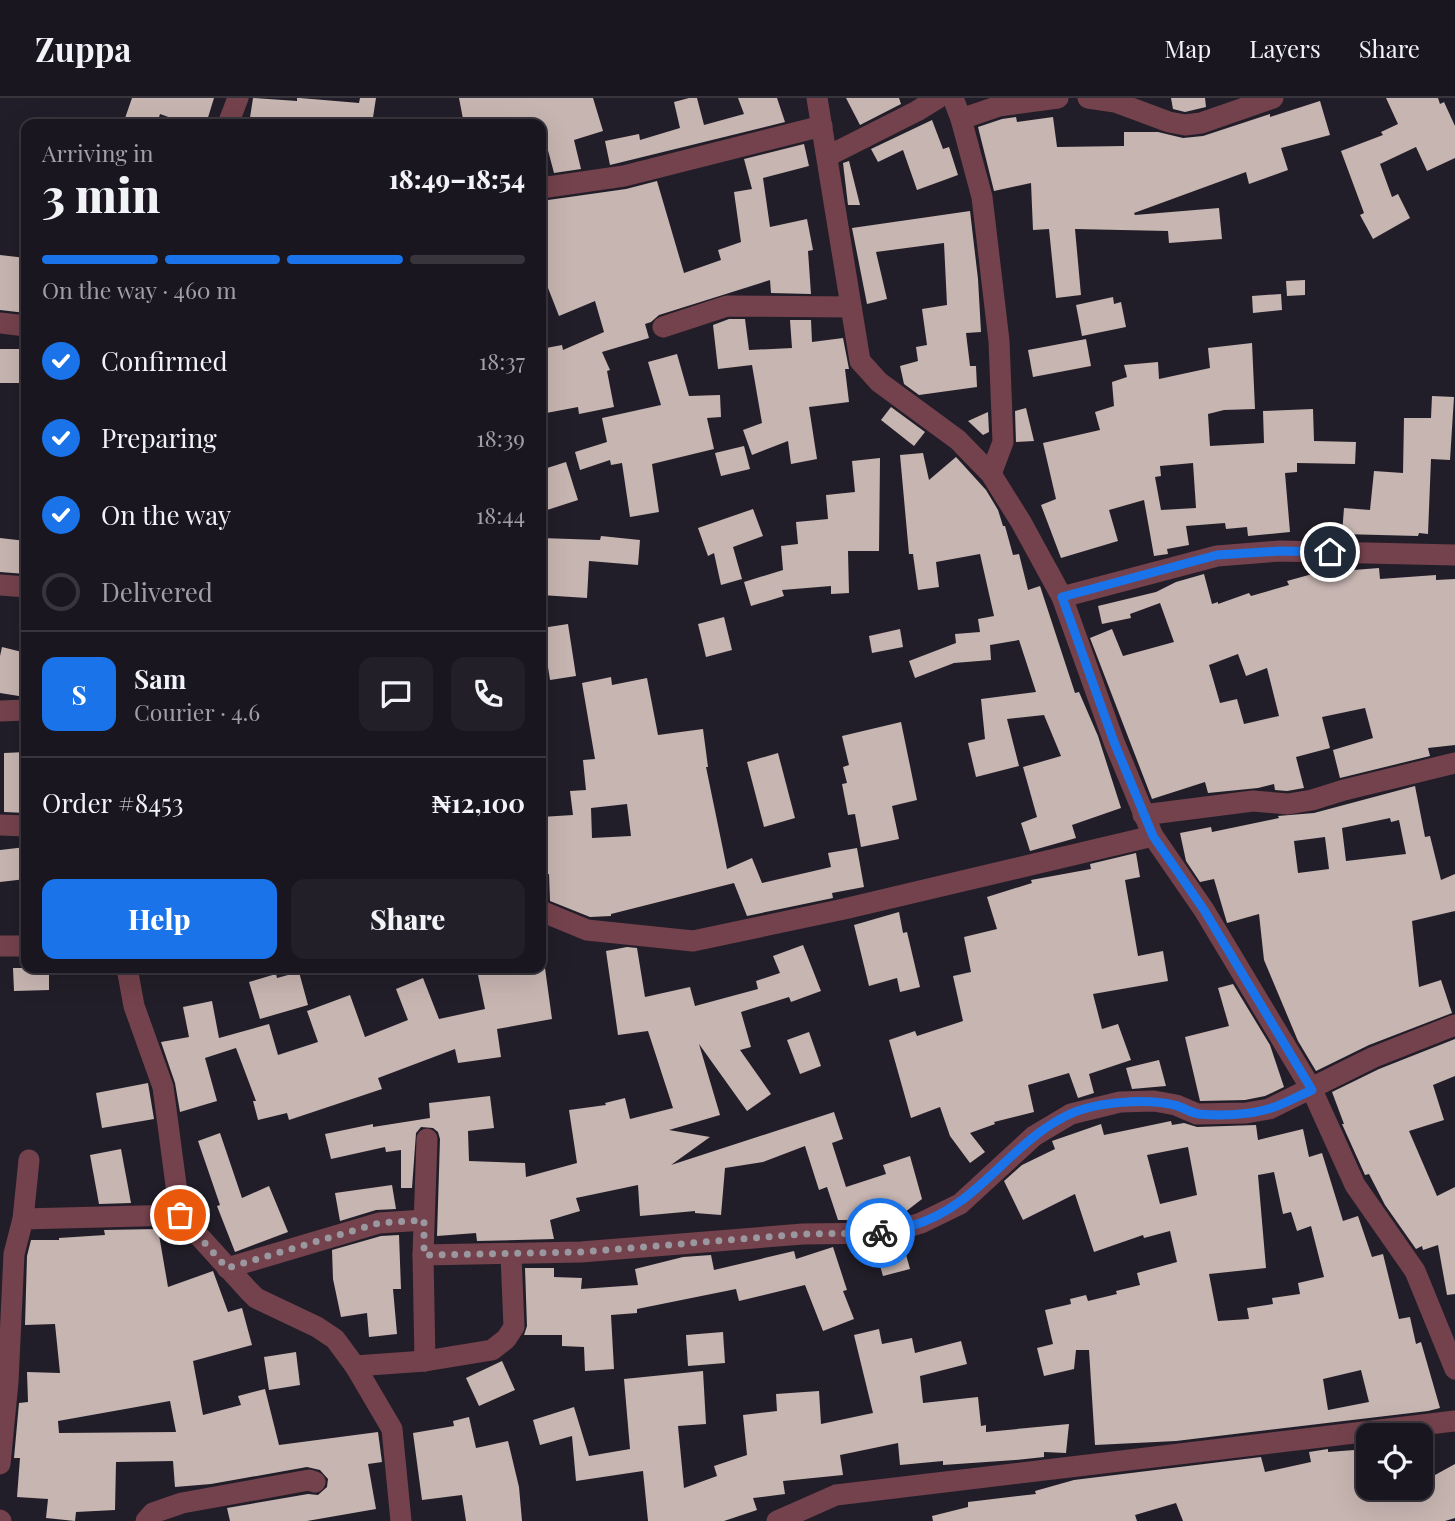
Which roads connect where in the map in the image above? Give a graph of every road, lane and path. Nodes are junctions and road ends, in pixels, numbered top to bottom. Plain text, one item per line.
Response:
1 (238, 98) edge
2 (817, 98) edge
3 (938, 98) edge
4 (953, 98) edge
5 (1058, 98) edge
6 (1088, 98) edge
7 (1273, 98) edge
8 (230, 119) edge
9 (961, 119) junction
10 (822, 126) junction
11 (828, 156) junction
12 (546, 187) edge
13 (851, 307) junction
14 (0, 323) edge
15 (21, 325) edge
16 (663, 327) dead end
17 (991, 474) junction
18 (1455, 555) edge
19 (0, 585) edge
20 (21, 587) edge
21 (1062, 597) junction
22 (21, 710) edge
23 (0, 711) edge
24 (1455, 763) edge
25 (1143, 816) junction
26 (0, 825) edge
27 (21, 825) edge
28 (1153, 836) junction
29 (546, 913) edge
30 (0, 946) edge
31 (21, 946) edge
32 (128, 973) edge
33 (1455, 1025) edge
34 (1312, 1090) junction
35 (427, 1139) dead end
36 (29, 1160) dead end
37 (180, 1215) junction
38 (23, 1219) junction
39 (424, 1220) junction
40 (7, 1253) edge
41 (424, 1255) junction
42 (511, 1255) junction
43 (227, 1268) junction
44 (425, 1361) junction
45 (355, 1366) junction
46 (1455, 1369) edge
47 (1455, 1421) edge
48 (0, 1464) edge
49 (315, 1482) dead end
50 (146, 1521) edge
51 (401, 1521) edge
52 (777, 1521) edge

1 - 8 street
2 - 10 street
3 - 11 street
4 - 9 street
5 - 9 street
6 - 7 street
9 - 17 street
10 - 11 street
10 - 12 street
11 - 13 street
13 - 16 street
13 - 17 street
14 - 15 street
17 - 21 street
18 - 21 street
19 - 20 street
21 - 25 street
22 - 23 street
24 - 25 street
25 - 28 street
26 - 27 street
28 - 29 street
28 - 34 street
30 - 31 street
32 - 37 street
33 - 34 street
34 - 42 street
34 - 46 street
35 - 39 street
36 - 38 street
37 - 38 street
37 - 43 street
38 - 40 street
39 - 41 street
39 - 43 street
40 - 48 street
41 - 42 street
41 - 44 street
42 - 44 street
43 - 45 street
44 - 45 street
45 - 51 street
47 - 52 street
49 - 50 street

